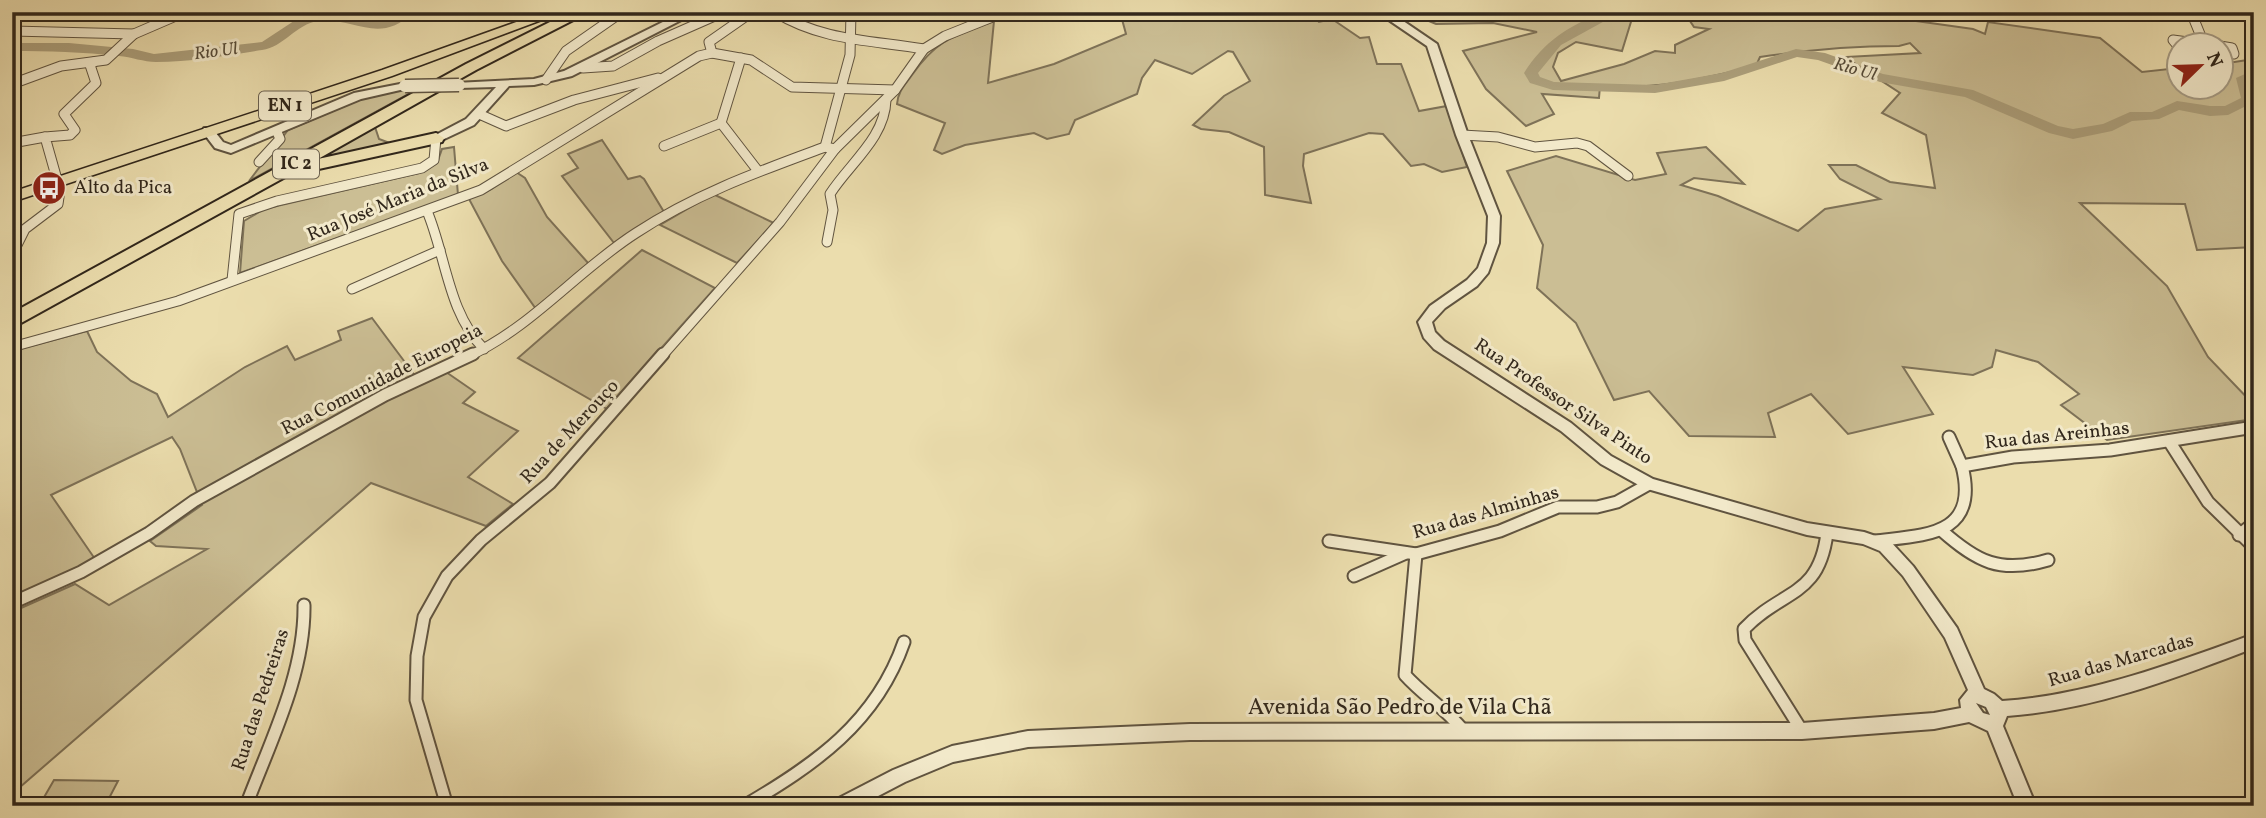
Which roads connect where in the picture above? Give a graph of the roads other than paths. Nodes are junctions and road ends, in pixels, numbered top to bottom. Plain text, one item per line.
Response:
1 (185, 12) edge
2 (557, 12) edge
3 (575, 12) edge
4 (582, 12) edge
5 (622, 12) edge
6 (692, 12) edge
7 (724, 12) edge
8 (752, 12) edge
9 (775, 12) edge
10 (851, 12) edge
11 (1004, 12) edge
12 (1382, 12) edge
13 (2191, 12) edge
14 (12, 31) edge
15 (2199, 32) edge
16 (131, 38) junction
17 (850, 40) junction
18 (924, 49) junction
19 (712, 53) junction
20 (741, 58) junction
21 (94, 62) junction
22 (583, 68) junction
23 (661, 78) junction
24 (546, 80) junction
25 (12, 84) edge
26 (505, 84) junction
27 (488, 85) junction
28 (842, 89) junction
29 (895, 90) junction
30 (886, 100) junction
31 (489, 101) junction
32 (387, 113) junction
33 (479, 114) junction
34 (721, 122) junction
35 (226, 126) junction
36 (208, 131) junction
37 (277, 132) junction
38 (1462, 135) junction
39 (45, 137) junction
40 (436, 138) junction
41 (12, 143) edge
42 (247, 144) junction
43 (664, 146) dead end
44 (830, 148) junction
45 (259, 162) dead end
46 (758, 171) junction
47 (1628, 176) dead end
48 (271, 178) junction
49 (58, 182) junction
50 (12, 197) edge
51 (427, 211) junction
52 (827, 242) dead end
53 (17, 245) dead end
54 (440, 250) junction
55 (232, 280) junction
56 (352, 289) dead end
57 (12, 318) edge
58 (12, 347) edge
59 (484, 349) junction
60 (2254, 427) edge
61 (1949, 437) dead end
62 (2169, 441) junction
63 (1962, 466) junction
64 (1648, 485) junction
65 (2254, 523) edge
66 (1941, 530) junction
67 (1827, 533) junction
68 (2239, 536) junction
69 (1329, 541) dead end
70 (1875, 541) junction
71 (2254, 547) edge
72 (1411, 554) junction
73 (2048, 560) dead end
74 (1354, 576) dead end
75 (12, 603) edge
76 (304, 605) dead end
77 (2254, 640) edge
78 (904, 642) dead end
79 (1979, 696) junction
80 (1972, 714) junction
81 (1995, 716) junction
82 (1463, 730) junction
83 (1802, 731) junction
84 (246, 806) edge
85 (447, 806) edge
86 (744, 806) edge
87 (841, 806) edge
88 (2027, 806) edge

1 - 16 street
2 - 35 main road, EN 1
3 - 57 highway, IC 2
4 - 32 highway, IC 2
5 - 24 street
6 - 22 street
7 - 22 street
8 - 19 street
9 - 17 street
10 - 17 street
11 - 18 street
12 - 38 street, Rua Professor Silva Pinto
13 - 15 street
14 - 16 street
16 - 21 street
17 - 18 street
17 - 28 street
18 - 29 street
19 - 20 street
19 - 23 street, Rua José Maria da Silva
20 - 28 street
20 - 34 street
21 - 25 street
21 - 39 street
22 - 24 street
23 - 33 street
23 - 51 street, Rua José Maria da Silva
24 - 26 street
26 - 27 street
26 - 31 street
27 - 31 street
27 - 37 street, bridge
28 - 29 street
28 - 44 street
29 - 30 street
30 - 44 street
30 - 52 street
31 - 33 street
32 - 40 highway
32 - 48 highway, IC 2
33 - 40 street
34 - 43 street
34 - 46 street
35 - 36 main road, EN 1
35 - 42 street
36 - 42 street
36 - 49 main road, EN 1
37 - 42 street
37 - 45 street
38 - 47 street
38 - 64 street, Rua Professor Silva Pinto
39 - 41 street
39 - 49 street
40 - 48 highway
40 - 55 street
44 - 46 street, Rua Comunidade Europeia
44 - 85 street, Rua de Merouço
46 - 59 street, Rua Comunidade Europeia
48 - 57 highway, IC 2
49 - 50 main road, EN 1
49 - 53 street
51 - 54 street
51 - 55 street, Rua José Maria da Silva
54 - 56 street
54 - 59 street
55 - 58 street, Rua José Maria da Silva
59 - 75 street, Rua Comunidade Europeia
60 - 62 street, Rua das Areinhas
61 - 63 street
62 - 63 street, Rua das Areinhas
62 - 68 street
63 - 66 street, Rua das Areinhas
64 - 67 street, Rua Professor Silva Pinto
64 - 72 street, Rua das Alminhas
65 - 68 street
66 - 70 street
66 - 73 street
67 - 70 street, Rua Professor Silva Pinto
67 - 83 street
68 - 71 street
69 - 72 street, Rua das Alminhas
70 - 79 street
72 - 74 street
72 - 82 street
76 - 84 street, Rua das Pedreiras
77 - 81 street, Rua das Marcadas
78 - 86 street
79 - 80 street
79 - 81 street
80 - 81 street
80 - 83 street, Avenida São Pedro de Vila Chã
81 - 88 street
82 - 83 street, Avenida São Pedro de Vila Chã
82 - 87 street, Avenida São Pedro de Vila Chã

